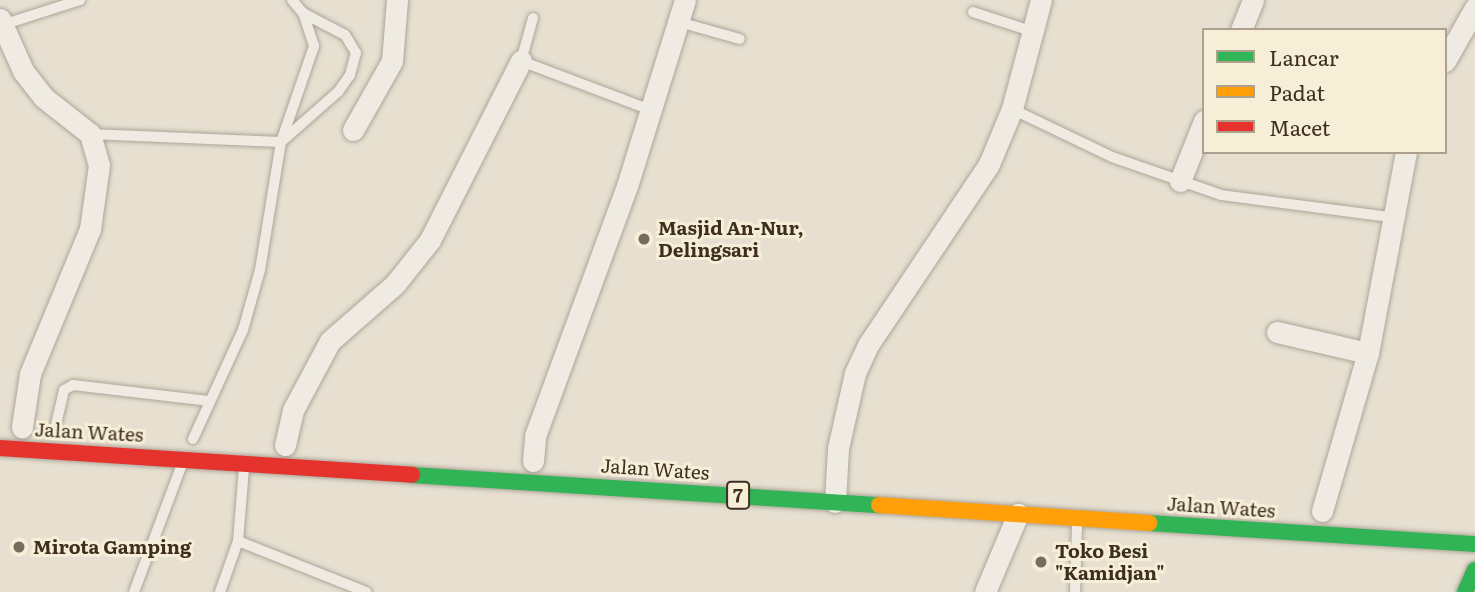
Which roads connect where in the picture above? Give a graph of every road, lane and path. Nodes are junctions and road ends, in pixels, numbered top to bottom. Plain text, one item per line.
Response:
1 (80, 0) edge
2 (292, 0) edge
3 (397, 0) edge
4 (685, 0) edge
5 (1041, 0) edge
6 (1253, 0) edge
7 (1475, 8) edge
8 (973, 12) dead end
9 (303, 13) junction
10 (533, 18) dead end
11 (678, 22) junction
12 (1, 23) edge
13 (1242, 28) edge
14 (1034, 32) junction
15 (740, 39) dead end
16 (1447, 57) edge
17 (521, 61) junction
18 (1012, 109) junction
19 (651, 110) junction
20 (1202, 126) edge
21 (353, 130) dead end
22 (90, 134) junction
23 (281, 142) junction
24 (1406, 154) edge
25 (1180, 181) junction
26 (1391, 217) junction
27 (1277, 332) dead end
28 (1368, 353) junction
29 (210, 401) junction
30 (0, 426) edge
31 (22, 427) junction
32 (61, 430) joint
33 (173, 438) dead end
34 (200, 439) joint
35 (278, 444) joint
36 (307, 446) dead end
37 (0, 448) edge
38 (184, 459) junction
39 (533, 461) dead end
40 (244, 462) junction
41 (835, 502) junction
42 (1322, 511) dead end
43 (1018, 514) junction
44 (1077, 519) junction
45 (238, 541) junction
46 (1475, 544) edge
47 (1475, 570) edge
48 (134, 592) edge
49 (220, 592) edge
50 (366, 592) edge
51 (985, 592) edge
52 (1075, 592) edge
53 (1465, 592) edge

1 - 12 lane
2 - 9 lane
3 - 21 street
4 - 11 street
5 - 14 street
6 - 13 street
7 - 16 street
8 - 14 lane
9 - 23 lane
9 - 23 lane
10 - 17 lane
11 - 15 lane
11 - 19 street
12 - 22 street
14 - 18 street
17 - 19 lane
17 - 35 street
18 - 25 lane
18 - 41 street
19 - 39 street
20 - 25 street
22 - 23 lane
22 - 31 street
23 - 29 lane
24 - 26 street
25 - 26 lane
26 - 28 street
27 - 28 street
28 - 42 street
29 - 32 lane
29 - 34 lane
30 - 31 main road, Jalan Wates
31 - 32 main road, Jalan Wates
33 - 34 main road
35 - 36 main road
37 - 38 main road, Jalan Wates / 7
38 - 40 main road, Jalan Wates / 7
38 - 48 lane
40 - 41 main road, Jalan Wates / 7
40 - 45 lane
41 - 43 main road, Jalan Wates / 7
43 - 44 main road, Jalan Wates / 7
43 - 51 street
44 - 46 main road, Jalan Wates / 7
44 - 52 lane
45 - 49 lane
45 - 50 lane
47 - 53 main road

